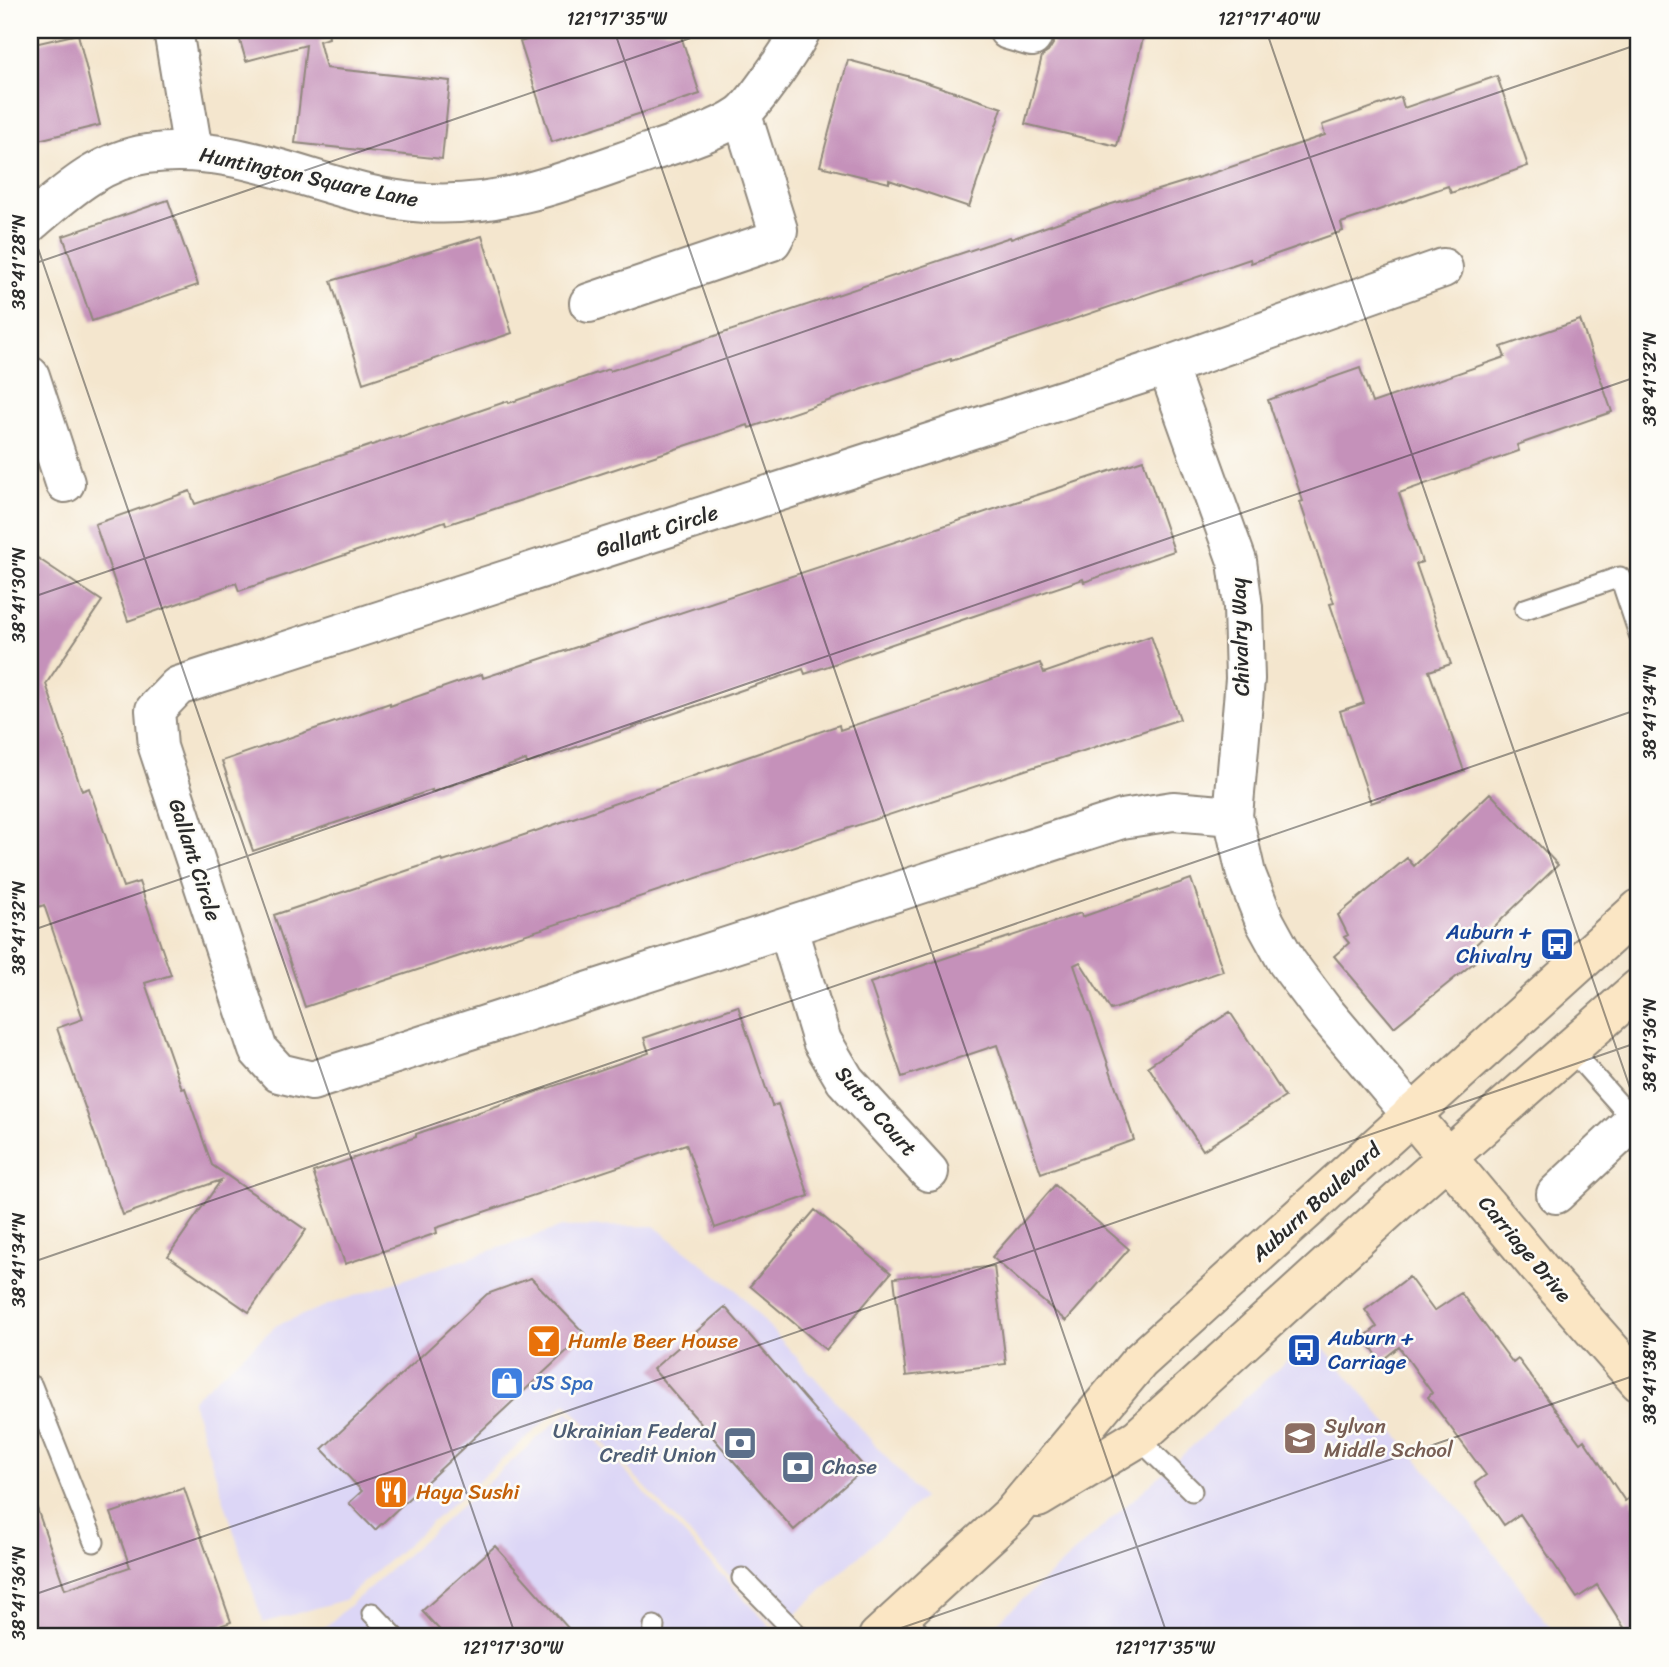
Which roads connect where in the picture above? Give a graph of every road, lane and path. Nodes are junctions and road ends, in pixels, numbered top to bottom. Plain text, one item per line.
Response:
1 (173, 30) edge
2 (801, 30) edge
3 (742, 115) junction
4 (193, 151) junction
5 (30, 223) edge
6 (1443, 268) dead end
7 (589, 303) dead end
8 (1167, 366) junction
9 (30, 376) edge
10 (65, 483) dead end
11 (1525, 609) dead end
12 (1639, 634) edge
13 (1233, 816) junction
14 (1639, 909) edge
15 (788, 929) junction
16 (1639, 988) edge
17 (1570, 1049) junction
18 (1411, 1114) junction
19 (1637, 1119) edge
20 (1447, 1157) junction
21 (929, 1171) dead end
22 (1556, 1194) dead end
23 (1639, 1382) edge
24 (30, 1387) edge
25 (1138, 1438) junction
26 (1192, 1491) dead end
27 (1012, 1514) junction
28 (94, 1542) dead end
29 (742, 1578) dead end
30 (372, 1613) dead end
31 (901, 1630) edge
32 (395, 1637) edge
33 (800, 1637) edge

1 - 4 street
2 - 3 street, Huntington Square Lane
3 - 4 street, Huntington Square Lane
3 - 7 street
4 - 5 street, Huntington Square Lane
6 - 8 street
8 - 13 street, Chivalry Way
8 - 15 street, Gallant Circle
9 - 10 street
11 - 12 lane
13 - 15 street, Gallant Circle
13 - 18 street, Chivalry Way
14 - 18 main road, Auburn Boulevard
15 - 21 street, Sutro Court
16 - 17 main road, Auburn Boulevard
17 - 19 lane
17 - 20 main road, Auburn Boulevard
18 - 20 main road, Carriage Drive
18 - 27 main road, Auburn Boulevard
19 - 22 street
20 - 23 main road, Carriage Drive
20 - 25 main road, Auburn Boulevard
24 - 28 lane
25 - 26 lane
25 - 27 main road, Auburn Boulevard
27 - 31 main road, Auburn Boulevard
29 - 33 lane
30 - 32 lane

